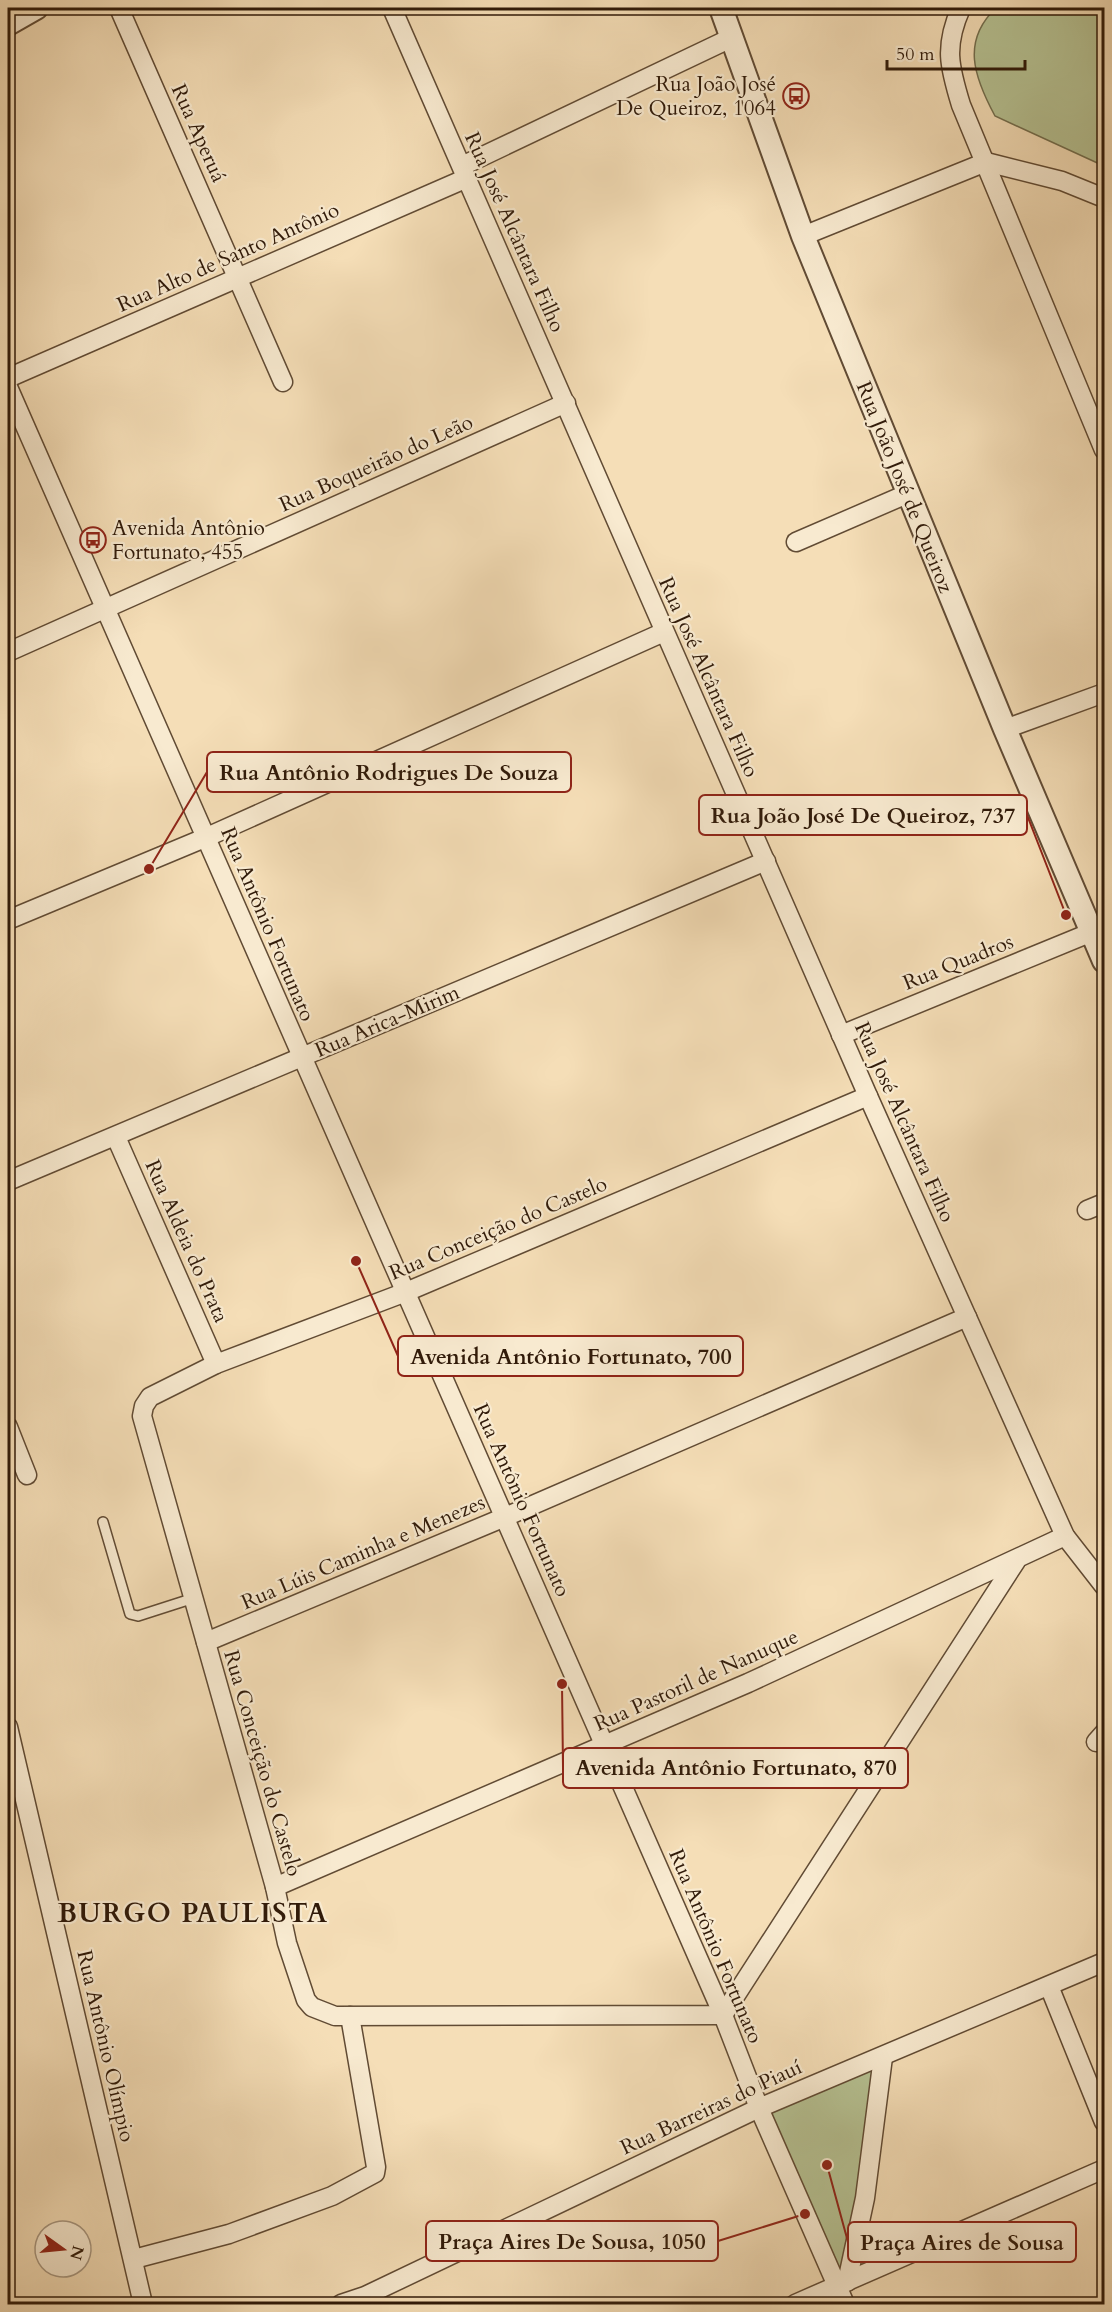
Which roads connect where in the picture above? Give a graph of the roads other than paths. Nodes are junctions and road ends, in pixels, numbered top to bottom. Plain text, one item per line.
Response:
1 (36, 8) edge
2 (119, 8) edge
3 (392, 8) edge
4 (721, 8) edge
5 (961, 8) edge
6 (8, 24) edge
7 (731, 38) junction
8 (986, 162) junction
9 (464, 172) junction
10 (1104, 198) edge
11 (803, 236) junction
12 (238, 276) junction
13 (8, 378) edge
14 (283, 382) dead end
15 (8, 387) edge
16 (566, 403) junction
17 (1104, 450) edge
18 (907, 494) junction
19 (796, 542) dead end
20 (106, 610) junction
21 (664, 632) junction
22 (8, 652) edge
23 (1104, 693) edge
24 (1005, 729) junction
25 (207, 837) junction
26 (766, 861) junction
27 (8, 920) edge
28 (1092, 932) junction
29 (1104, 960) edge
30 (841, 1035) junction
31 (301, 1058) junction
32 (868, 1096) junction
33 (116, 1137) junction
34 (8, 1181) edge
35 (406, 1292) junction
36 (967, 1317) junction
37 (216, 1364) junction
38 (8, 1427) edge
39 (27, 1475) dead end
40 (505, 1517) junction
41 (103, 1522) dead end
42 (1065, 1536) junction
43 (1016, 1561) junction
44 (1104, 1586) edge
45 (194, 1598) junction
46 (206, 1642) junction
47 (8, 1727) edge
48 (605, 1745) junction
49 (275, 1887) junction
50 (1104, 1962) edge
51 (1048, 1986) junction
52 (723, 2015) junction
53 (350, 2016) junction
54 (883, 2057) junction
55 (759, 2108) junction
56 (1104, 2122) edge
57 (1104, 2169) edge
58 (134, 2259) junction
59 (842, 2284) junction
60 (369, 2300) edge
61 (143, 2304) edge
62 (341, 2304) edge
63 (795, 2304) edge
64 (845, 2304) edge

1 - 6 street
2 - 12 street, Rua Aperuá
3 - 9 street, Rua José Alcântara Filho
4 - 7 street, Rua João José de Queiroz
5 - 8 street
7 - 9 street, Rua Alto de Santo Antônio
7 - 11 street, Rua João José de Queiroz
8 - 10 street
8 - 11 street
8 - 17 street
9 - 12 street, Rua Alto de Santo Antônio
9 - 16 street, Rua José Alcântara Filho
11 - 18 street, Rua João José de Queiroz
12 - 13 street, Rua Alto de Santo Antônio
12 - 14 street, Rua Aperuá
15 - 20 street, Rua Antônio Fortunato
16 - 20 street, Rua Boqueirão do Leão
16 - 21 street, Rua José Alcântara Filho
18 - 19 street
18 - 24 street, Rua João José de Queiroz
20 - 22 street, Rua Boqueirão do Leão
20 - 25 street, Rua Antônio Fortunato
21 - 25 street
21 - 26 street, Rua José Alcântara Filho
23 - 24 street
24 - 28 street, Rua João José de Queiroz
25 - 27 street
25 - 31 street, Rua Antônio Fortunato
26 - 30 street, Rua José Alcântara Filho
26 - 31 street, Rua Arica-Mirim
28 - 29 street, Rua João José de Queiroz
28 - 30 street, Rua Quadros
30 - 32 street, Rua José Alcântara Filho
31 - 33 street, Rua Arica-Mirim
31 - 35 street, Rua Antônio Fortunato
32 - 35 street, Rua Conceição do Castelo
32 - 36 street, Rua José Alcântara Filho
33 - 34 street, Rua Arica-Mirim
33 - 37 street, Rua Aldeia do Prata
35 - 37 street, Rua Conceição do Castelo
35 - 40 street, Rua Antônio Fortunato
36 - 40 street, Rua Lúis Caminha e Menezes
36 - 42 street, Rua José Alcântara Filho
37 - 45 street, Rua Conceição do Castelo
38 - 39 street
40 - 46 street, Rua Lúis Caminha e Menezes
40 - 48 street, Rua Antônio Fortunato
41 - 45 lane
42 - 43 street, Rua Pastoril de Nanuque
42 - 44 street, Rua José Alcântara Filho
43 - 48 street, Rua Pastoril de Nanuque
43 - 52 street
45 - 46 street, Rua Conceição do Castelo
46 - 49 street, Rua Conceição do Castelo
47 - 58 street, Rua Antônio Olímpio
48 - 49 street, Rua Pastoril de Nanuque
48 - 52 street, Rua Antônio Fortunato
49 - 53 street, Rua Conceição do Castelo
50 - 51 street, Rua Barreiras do Piauí
51 - 54 street, Rua Barreiras do Piauí
51 - 56 street
52 - 53 street, Rua Conceição do Castelo
52 - 55 street, Rua Antônio Fortunato
53 - 58 street
54 - 55 street, Rua Barreiras do Piauí
54 - 59 street
55 - 59 street, Rua Antônio Fortunato
55 - 60 street, Rua Barreiras do Piauí
57 - 59 street
58 - 61 street, Rua Antônio Olímpio
59 - 63 street
59 - 64 street, Rua Antônio Fortunato
60 - 62 street, Rua Barreiras do Piauí

